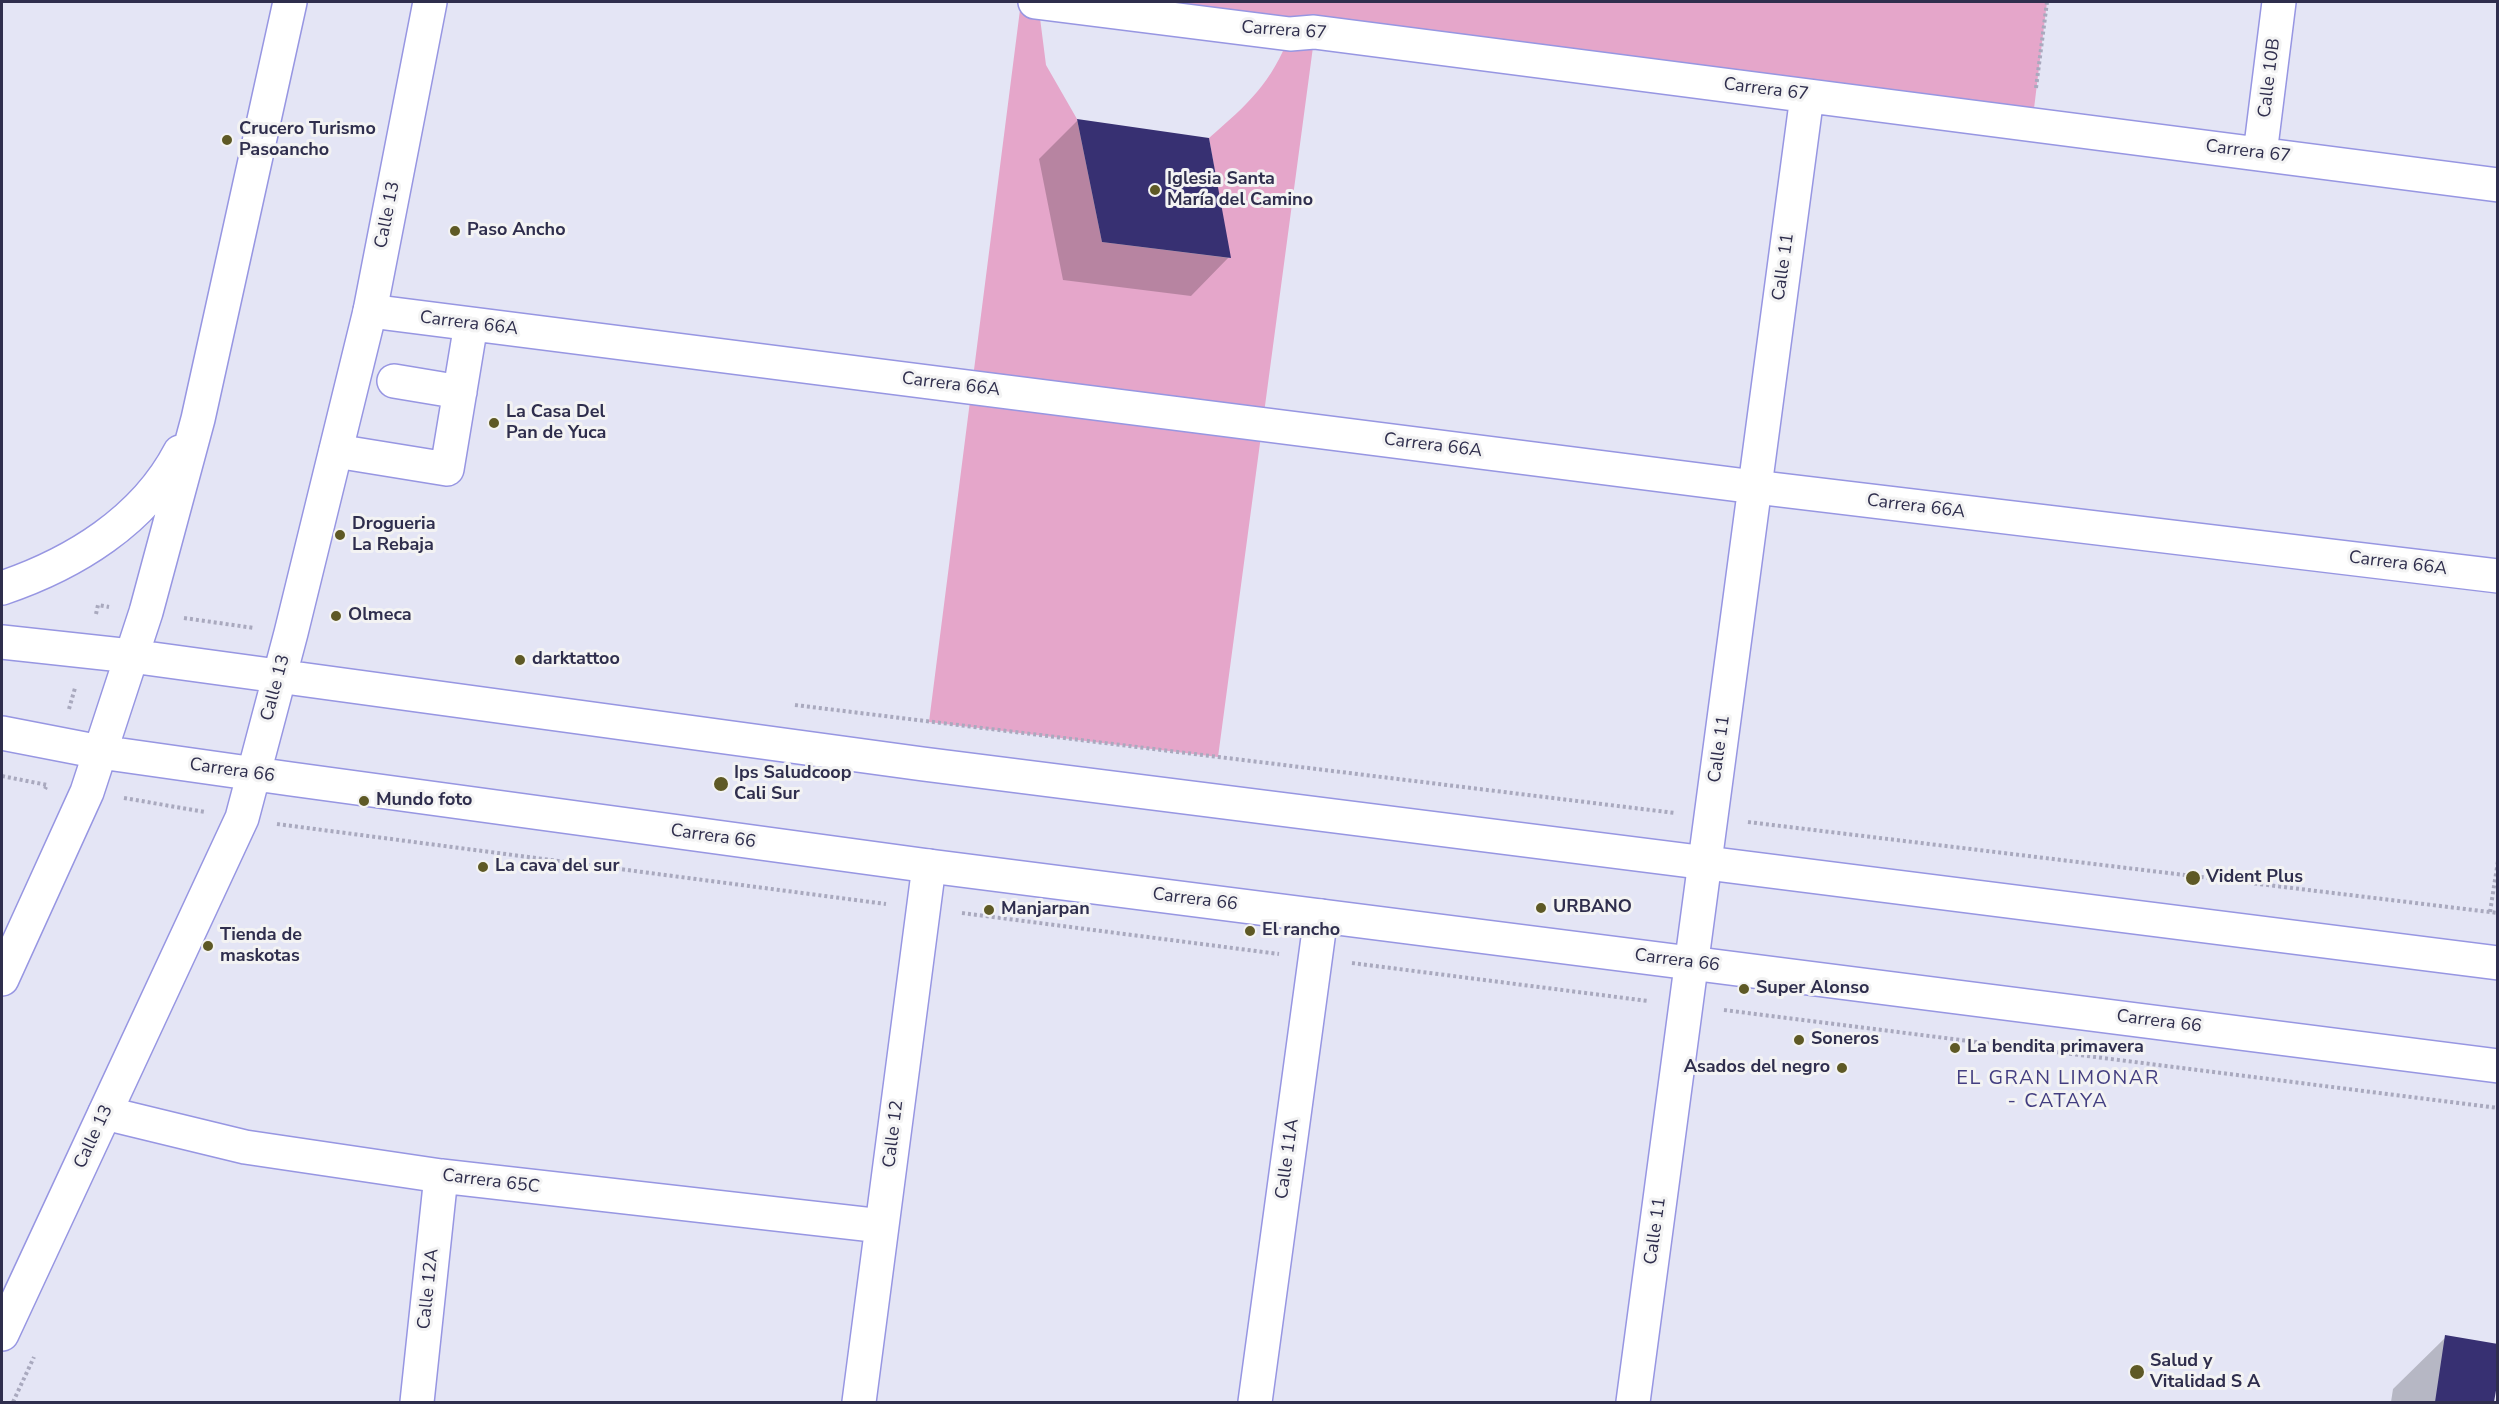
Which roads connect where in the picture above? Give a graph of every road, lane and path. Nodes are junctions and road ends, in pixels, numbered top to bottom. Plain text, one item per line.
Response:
1 (291, 2) edge
2 (430, 2) edge
3 (1035, 2) edge
4 (2047, 2) edge
5 (2279, 2) edge
6 (1154, 10) edge
7 (1807, 96) junction
8 (2032, 124) junction
9 (2260, 154) junction
10 (2498, 184) edge
11 (370, 311) junction
12 (471, 324) junction
13 (394, 381) dead end
14 (460, 392) junction
15 (198, 419) junction
16 (336, 451) junction
17 (1755, 488) junction
18 (2498, 576) edge
19 (2, 588) edge
20 (146, 612) junction
21 (291, 633) junction
22 (2, 642) edge
23 (86, 650) junction
24 (131, 656) junction
25 (278, 676) junction
26 (929, 722) dead end
27 (2, 734) edge
28 (58, 745) junction
29 (100, 752) junction
30 (253, 773) junction
31 (2, 776) edge
32 (291, 779) junction
33 (46, 785) junction
34 (87, 792) junction
35 (1711, 817) junction
36 (242, 818) junction
37 (279, 825) junction
38 (2498, 861) edge
39 (1705, 862) junction
40 (929, 866) junction
41 (923, 909) junction
42 (2490, 912) junction
43 (2498, 913) edge
44 (1321, 916) junction
45 (1288, 955) dead end
46 (1348, 963) dead end
47 (1691, 963) junction
48 (2498, 963) edge
49 (2, 979) edge
50 (1658, 1002) dead end
51 (1714, 1009) dead end
52 (2498, 1065) edge
53 (2498, 1108) edge
54 (105, 1113) junction
55 (441, 1176) junction
56 (882, 1226) junction
57 (2, 1334) edge
58 (417, 1402) edge
59 (859, 1402) edge
60 (1255, 1402) edge
61 (1633, 1402) edge

1 - 15 main road
2 - 11 main road, Calle 13
3 - 6 main road, Carrera 67
4 - 8 path
5 - 9 main road, Calle 10B
6 - 7 main road, Carrera 67
7 - 8 main road, Carrera 67
7 - 17 main road, Calle 11
8 - 9 main road, Carrera 67
9 - 10 main road, Carrera 67
11 - 12 main road, Carrera 66A
11 - 16 main road, Calle 13
12 - 14 main road
12 - 17 main road, Carrera 66A
13 - 14 main road
14 - 16 main road
15 - 19 main road
15 - 20 main road
16 - 21 main road, Calle 13
17 - 18 main road, Carrera 66A
17 - 35 main road, Calle 11
20 - 21 path
20 - 23 path
20 - 24 main road
21 - 25 main road, Calle 13
22 - 23 main road
23 - 24 main road
23 - 28 path
24 - 25 main road
24 - 29 main road
25 - 30 main road, Calle 13
25 - 39 main road
26 - 35 path
27 - 28 main road, Carrera 66
28 - 29 main road, Carrera 66
28 - 33 path
29 - 30 main road, Carrera 66
29 - 34 main road
30 - 32 main road, Carrera 66
30 - 36 main road, Calle 13
31 - 33 path
32 - 37 path
32 - 40 main road, Carrera 66
33 - 34 path
34 - 36 path
34 - 49 main road
35 - 39 main road, Calle 11
35 - 42 path
36 - 37 path
36 - 54 main road, Calle 13
37 - 41 path
38 - 42 path
39 - 47 main road, Calle 11
39 - 48 main road
40 - 41 main road, Calle 12
40 - 44 main road, Carrera 66
41 - 45 path
41 - 56 main road, Calle 12
42 - 43 path
44 - 47 main road, Carrera 66
44 - 60 main road, Calle 11A
46 - 50 path
47 - 52 main road, Carrera 66
47 - 61 main road, Calle 11
51 - 53 path
54 - 55 main road, Carrera 65C
54 - 57 main road, Calle 13
55 - 56 main road, Carrera 65C
55 - 58 main road, Calle 12A
56 - 59 main road, Calle 12

